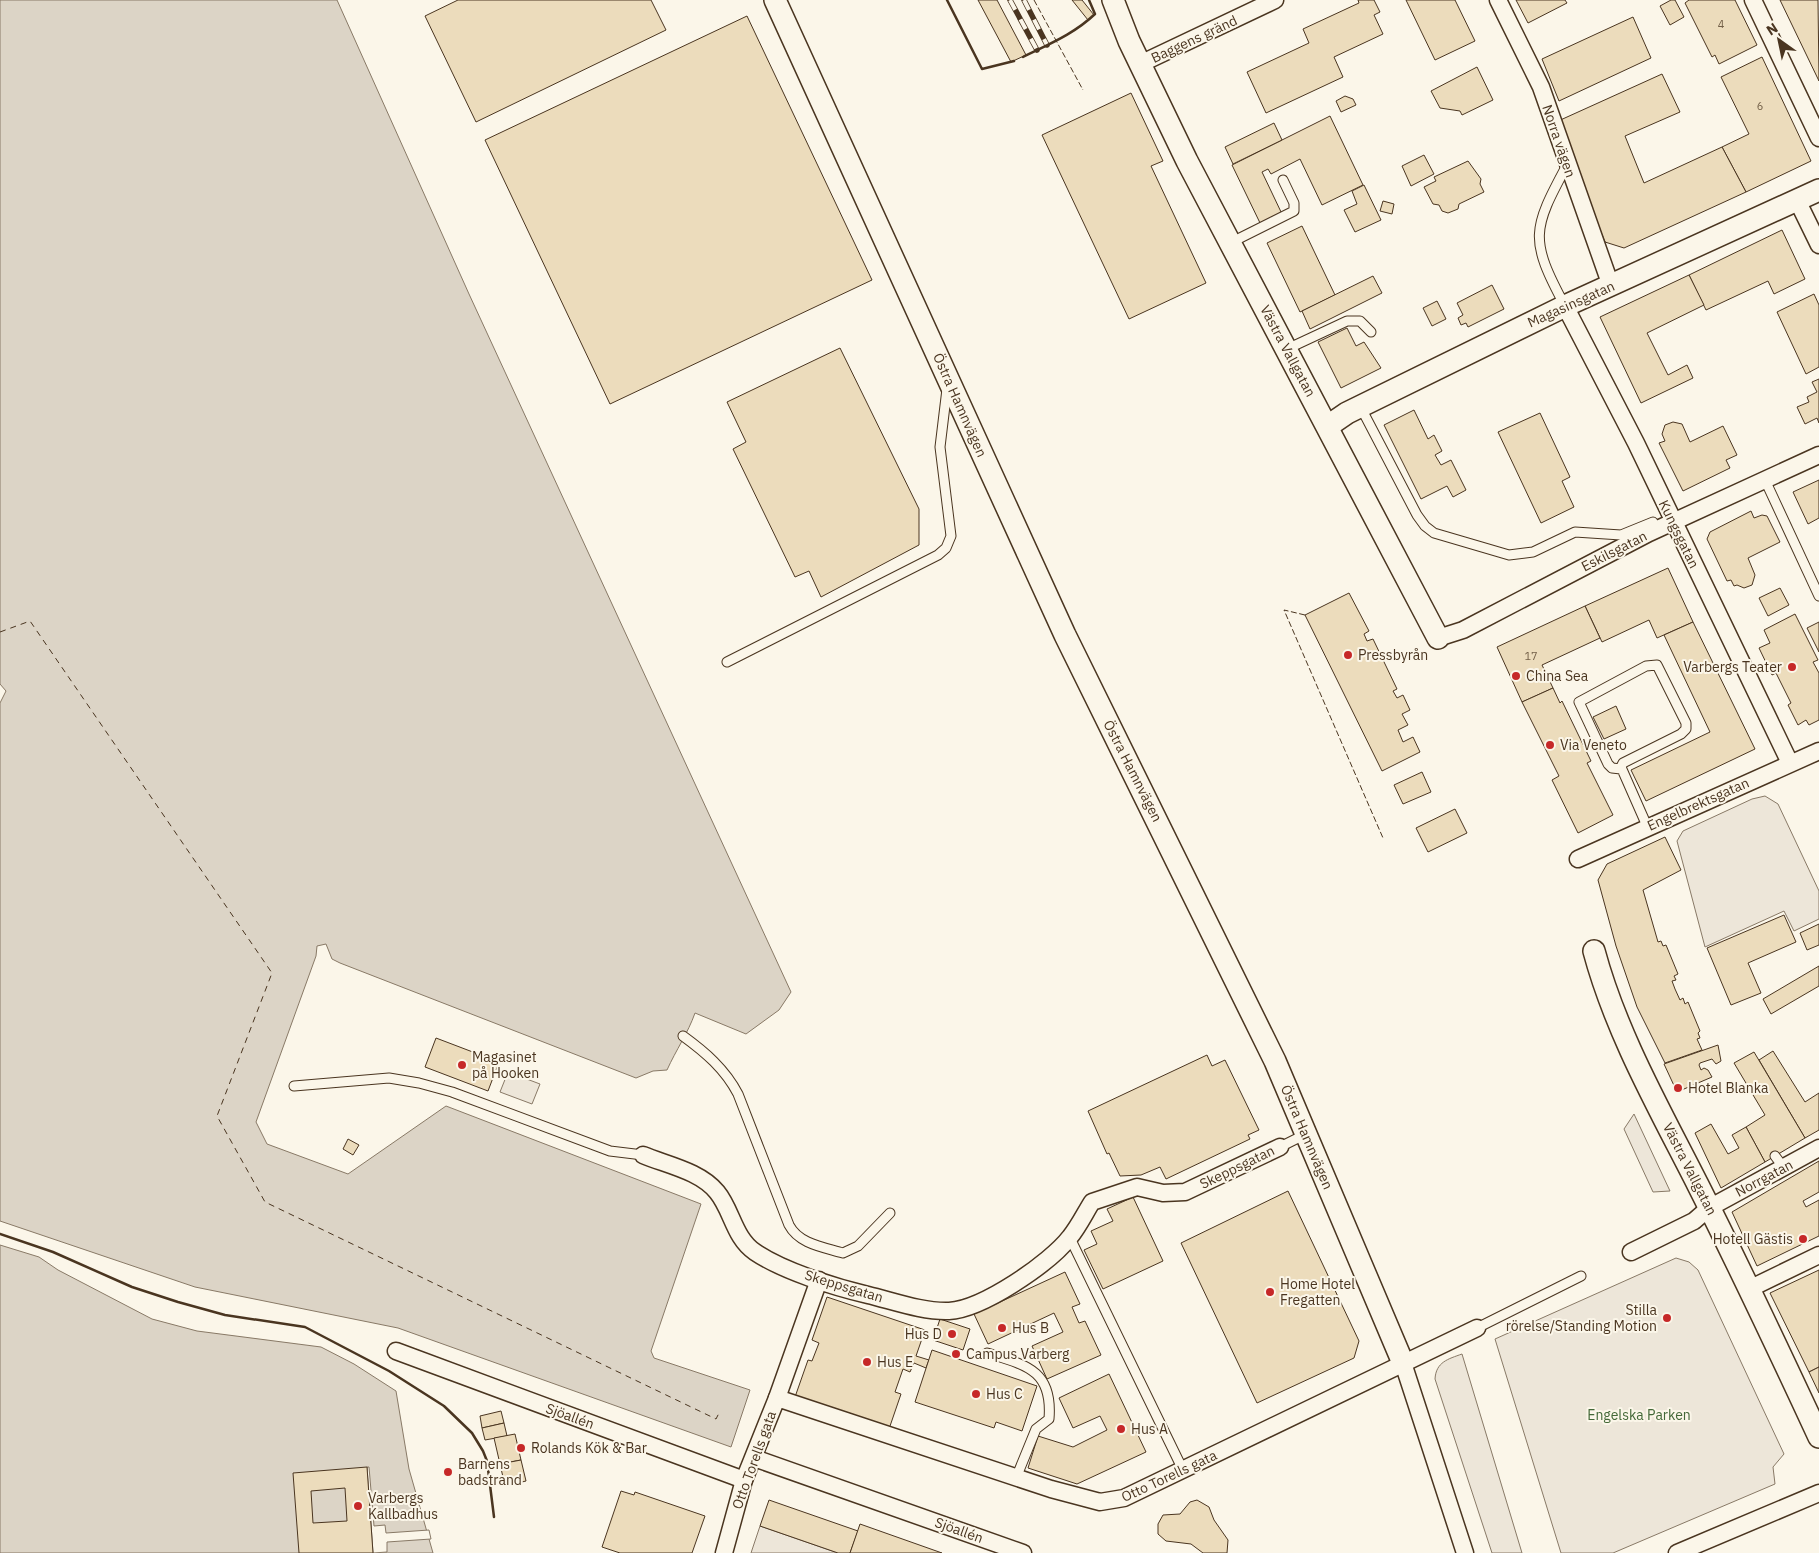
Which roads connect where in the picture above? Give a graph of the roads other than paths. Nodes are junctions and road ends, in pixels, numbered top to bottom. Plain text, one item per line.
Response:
1 (775, 0) edge
2 (1113, 0) edge
3 (1275, 0) edge
4 (1498, 0) edge
5 (1753, 0) edge
6 (1251, 5) edge
7 (1140, 64) junction
8 (1819, 138) edge
9 (1567, 165) junction
10 (1283, 180) dead end
11 (1819, 190) edge
12 (1797, 200) junction
13 (1230, 242) junction
14 (1819, 245) edge
15 (1611, 286) junction
16 (1565, 306) junction
17 (1371, 332) dead end
18 (1287, 348) junction
19 (948, 381) junction
20 (1360, 406) junction
21 (1328, 426) junction
22 (1819, 455) edge
23 (1765, 480) junction
24 (1671, 518) junction
25 (1819, 596) edge
26 (1438, 638) joint
27 (727, 662) dead end
28 (1819, 751) edge
29 (1790, 764) junction
30 (1621, 769) junction
31 (1648, 826) junction
32 (1578, 858) dead end
33 (1594, 951) dead end
34 (683, 1036) dead end
35 (294, 1086) dead end
36 (1306, 1134) junction
37 (1280, 1147) joint
38 (1819, 1148) edge
39 (643, 1155) joint
40 (1709, 1208) junction
41 (890, 1213) dead end
42 (1070, 1238) junction
43 (1631, 1252) dead end
44 (1819, 1255) edge
45 (1582, 1276) dead end
46 (819, 1280) junction
47 (1749, 1289) junction
48 (1477, 1328) joint
49 (396, 1351) dead end
50 (987, 1353) dead end
51 (1403, 1363) junction
52 (777, 1398) junction
53 (1819, 1437) edge
54 (754, 1458) junction
55 (1183, 1470) junction
56 (1016, 1478) junction
57 (744, 1480) junction
58 (1819, 1493) edge
59 (724, 1553) edge
60 (1023, 1553) edge
61 (1465, 1553) edge
62 (1677, 1553) edge

1 - 19 street, Östra Hamnvägen
2 - 7 street, Västra Vallgatan
3 - 6 street, Baggens gränd
4 - 9 street, Norra vägen
5 - 8 street
6 - 7 street, Baggens gränd
7 - 13 street, Västra Vallgatan
9 - 15 street, Norra vägen
9 - 16 lane
10 - 13 lane
11 - 12 street, Magasinsgatan
12 - 14 street
12 - 15 street, Magasinsgatan
13 - 18 street, Västra Vallgatan
15 - 16 street, Magasinsgatan
16 - 20 street, Magasinsgatan
16 - 24 street, Kungsgatan
17 - 18 lane
18 - 21 street, Västra Vallgatan
19 - 27 lane
19 - 36 street, Östra Hamnvägen
20 - 21 street, Magasinsgatan
20 - 24 lane
21 - 26 street, Västra Vallgatan
22 - 23 street, Eskilsgatan
23 - 24 street, Eskilsgatan
23 - 25 lane
24 - 26 street, Eskilsgatan
24 - 29 street, Kungsgatan
28 - 29 street, Engelbrektsgatan
29 - 31 street, Engelbrektsgatan
30 - 30 lane
30 - 31 lane
31 - 32 street, Engelbrektsgatan
33 - 40 street, Västra Vallgatan
34 - 41 lane
35 - 39 lane
36 - 37 lane, Skeppsgatan
36 - 51 street, Östra Hamnvägen
37 - 42 street, Skeppsgatan
38 - 40 street, Norrgatan
39 - 46 street, Skeppsgatan
40 - 43 street
40 - 47 street, Västra Vallgatan
42 - 46 street, Skeppsgatan
42 - 55 lane
44 - 47 street
45 - 48 lane, Otto Torells gata
46 - 52 street
47 - 53 street, Västra Vallgatan
48 - 51 street, Otto Torells gata
49 - 57 street, Sjöallén
50 - 56 lane
51 - 55 street, Otto Torells gata
51 - 61 street, Östra Hamnvägen
52 - 54 street, Otto Torells gata
52 - 56 street, Otto Torells gata
54 - 57 street, Otto Torells gata
54 - 60 street, Sjöallén
55 - 56 street, Otto Torells gata
57 - 59 street, Otto Torells gata
58 - 62 street

